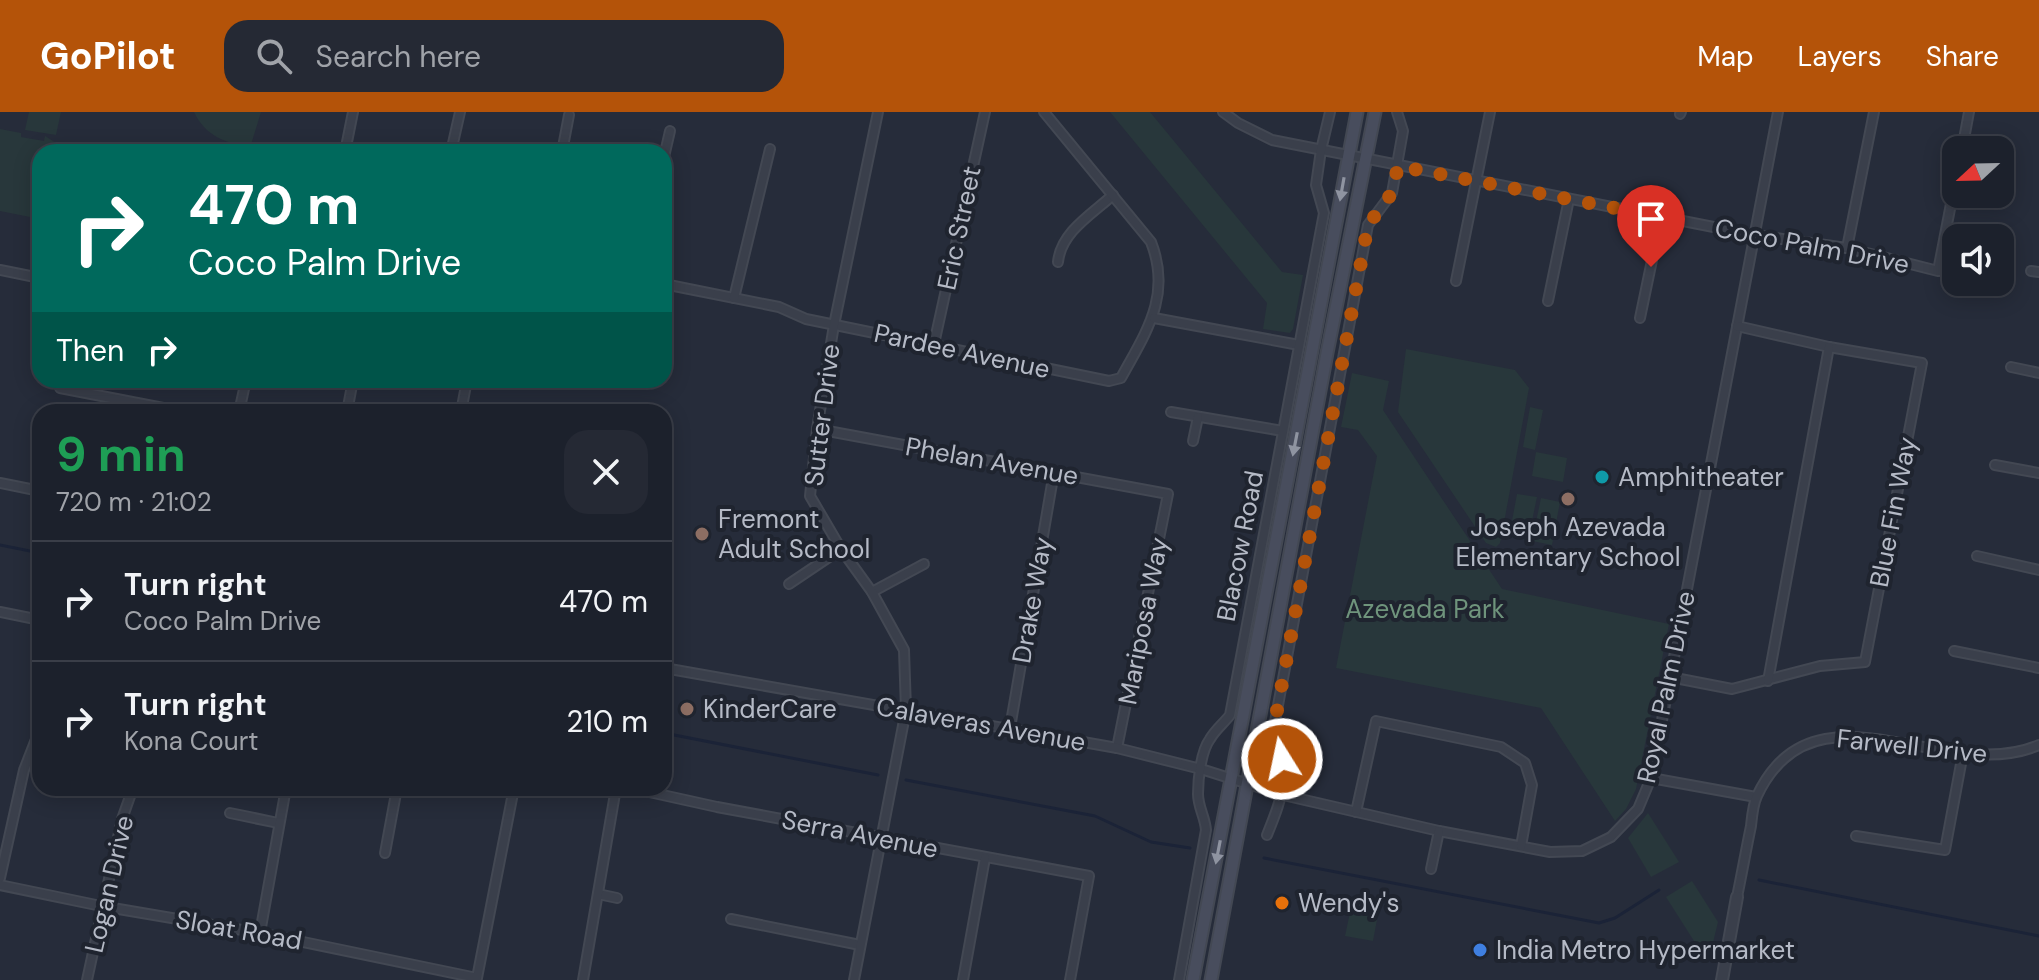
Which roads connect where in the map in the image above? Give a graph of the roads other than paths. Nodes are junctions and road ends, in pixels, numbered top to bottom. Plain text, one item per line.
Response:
1 (353, 112) edge
2 (460, 112) edge
3 (878, 112) edge
4 (985, 112) edge
5 (1044, 112) edge
6 (1223, 112) edge
7 (1330, 112) edge
8 (1357, 112) edge
9 (1375, 112) edge
10 (1397, 112) edge
11 (1490, 112) edge
12 (1778, 112) edge
13 (1874, 112) edge
14 (1969, 112) edge
15 (569, 115) dead end
16 (670, 131) dead end
17 (1965, 136) edge
18 (347, 144) edge
19 (453, 144) edge
20 (564, 144) edge
21 (667, 144) edge
22 (770, 149) dead end
23 (1321, 150) junction
24 (1348, 156) junction
25 (1366, 159) junction
26 (1398, 166) junction
27 (1477, 182) junction
28 (1113, 195) junction
29 (1569, 199) junction
30 (1950, 208) edge
31 (1661, 217) junction
32 (1754, 235) junction
33 (1847, 248) junction
34 (1058, 262) dead end
35 (0, 270) edge
36 (32, 276) edge
37 (1456, 281) dead end
38 (672, 286) edge
39 (734, 298) junction
40 (1548, 301) dead end
41 (1154, 318) junction
42 (1640, 318) dead end
43 (834, 325) junction
44 (1737, 326) junction
45 (934, 344) junction
46 (1299, 345) junction
47 (1829, 347) junction
48 (2011, 367) dead end
49 (2039, 373) edge
50 (60, 388) dead end
51 (143, 404) edge
52 (1171, 412) dead end
53 (1198, 417) junction
54 (817, 429) junction
55 (1283, 431) junction
56 (1193, 441) dead end
57 (1995, 465) dead end
58 (1054, 472) junction
59 (2039, 473) edge
60 (0, 483) edge
61 (32, 489) edge
62 (1168, 494) joint
63 (841, 549) junction
64 (1977, 556) dead end
65 (924, 564) dead end
66 (2039, 570) edge
67 (789, 584) dead end
68 (872, 592) junction
69 (0, 612) edge
70 (32, 618) edge
71 (1954, 651) dead end
72 (2039, 668) edge
73 (672, 669) edge
74 (1670, 677) junction
75 (1768, 681) junction
76 (906, 710) junction
77 (1010, 728) junction
78 (2039, 745) edge
79 (1117, 748) junction
80 (32, 750) edge
81 (1963, 753) junction
82 (1201, 769) junction
83 (1232, 778) junction
84 (1651, 778) junction
85 (1249, 784) junction
86 (1283, 795) junction
87 (130, 796) edge
88 (284, 796) edge
89 (396, 796) edge
90 (512, 796) edge
91 (615, 796) edge
92 (667, 796) edge
93 (1756, 797) junction
94 (1356, 812) junction
95 (230, 813) dead end
96 (278, 823) junction
97 (1439, 831) junction
98 (1267, 835) dead end
99 (1856, 836) dead end
100 (880, 837) junction
101 (1521, 846) junction
102 (385, 853) dead end
103 (985, 858) junction
104 (1431, 869) dead end
105 (0, 878) edge
106 (0, 885) edge
107 (598, 894) junction
108 (1737, 897) joint
109 (617, 898) dead end
110 (101, 906) junction
111 (731, 919) dead end
112 (260, 933) junction
113 (860, 945) junction
114 (477, 978) edge
115 (87, 980) edge
116 (583, 980) edge
117 (854, 980) edge
118 (963, 980) edge
119 (1070, 980) edge
120 (1179, 980) edge
121 (1193, 980) edge
122 (1211, 980) edge
123 (1722, 980) edge

1 - 18 street
2 - 19 street
3 - 43 street, Sutter Drive
4 - 45 street, Eric Street
5 - 28 street
6 - 23 street, Coco Palm Drive
7 - 23 street, Blacow Road
8 - 24 main road, Blacow Road
9 - 25 main road, Blacow Road
10 - 26 street
11 - 27 street
12 - 32 street, Royal Palm Drive
13 - 33 street
14 - 17 street
15 - 20 street
16 - 21 street
22 - 39 street
23 - 24 street, Coco Palm Drive
23 - 46 street, Blacow Road
24 - 25 street, Coco Palm Drive
24 -> 83 main road, Blacow Road
25 - 26 street, Coco Palm Drive
25 - 85 main road, Blacow Road
26 - 27 street, Coco Palm Drive
26 - 86 street
27 - 29 street, Coco Palm Drive
27 - 37 street
28 - 34 street
28 - 41 street
29 - 31 street, Coco Palm Drive
29 - 40 street
30 - 33 street, Coco Palm Drive
31 - 32 street, Coco Palm Drive
31 - 42 street
32 - 33 street, Coco Palm Drive
32 - 44 street, Royal Palm Drive
35 - 36 street
38 - 39 street, Pardee Avenue
39 - 43 street, Pardee Avenue
41 - 45 street, Pardee Avenue
41 - 46 street
43 - 45 street, Pardee Avenue
43 - 54 street, Sutter Drive
44 - 47 street
44 - 74 street, Royal Palm Drive
46 - 55 street, Blacow Road
47 - 75 street
47 - 75 street, Blue Fin Way
48 - 49 street
50 - 51 street
52 - 53 street
53 - 55 street
53 - 56 street
54 - 58 street, Phelan Avenue
54 - 63 street, Sutter Drive
55 - 82 street, Blacow Road
57 - 59 street
58 - 62 street, Phelan Avenue
58 - 77 street, Drake Way
60 - 61 street
62 - 79 street, Mariposa Way
63 - 67 street
63 - 68 street, Sutter Drive
64 - 66 street
65 - 68 street
68 - 76 street, Sutter Drive
69 - 70 street
71 - 72 street
73 - 76 street, Calaveras Avenue
74 - 75 street
74 - 84 street, Royal Palm Drive
76 - 77 street, Calaveras Avenue
76 - 100 street, Sutter Drive
77 - 79 street, Calaveras Avenue
78 - 81 street, Farwell Drive
79 - 82 street, Calaveras Avenue
80 - 105 street
81 - 93 street, Farwell Drive
81 - 99 street
82 - 83 street, Calaveras Avenue
82 - 120 street, Blacow Road
83 - 85 street, Calaveras Avenue
83 -> 121 main road, Blacow Road
84 - 93 street
84 - 101 street, Royal Palm Drive
85 - 86 street, Royal Palm Drive
85 - 122 main road, Blacow Road
86 - 94 street, Royal Palm Drive
86 - 98 street
87 - 110 street, Logan Drive
88 - 96 street
89 - 102 street
90 - 114 street
91 - 107 street
92 - 100 street, Serra Avenue
93 - 108 street, Farwell Drive
94 - 97 street, Royal Palm Drive
94 - 101 street
95 - 96 street
96 - 112 street
97 - 101 street, Royal Palm Drive
97 - 104 street
100 - 103 street, Serra Avenue
100 - 113 street, Sutter Drive
103 - 118 street
103 - 119 street, Serra Avenue
106 - 110 street, Sloat Road
107 - 109 street
107 - 116 street
108 - 123 street, Farwell Drive
110 - 112 street, Sloat Road
110 - 115 street, Logan Drive
111 - 113 street
112 - 114 street, Sloat Road
113 - 117 street, Sutter Drive

